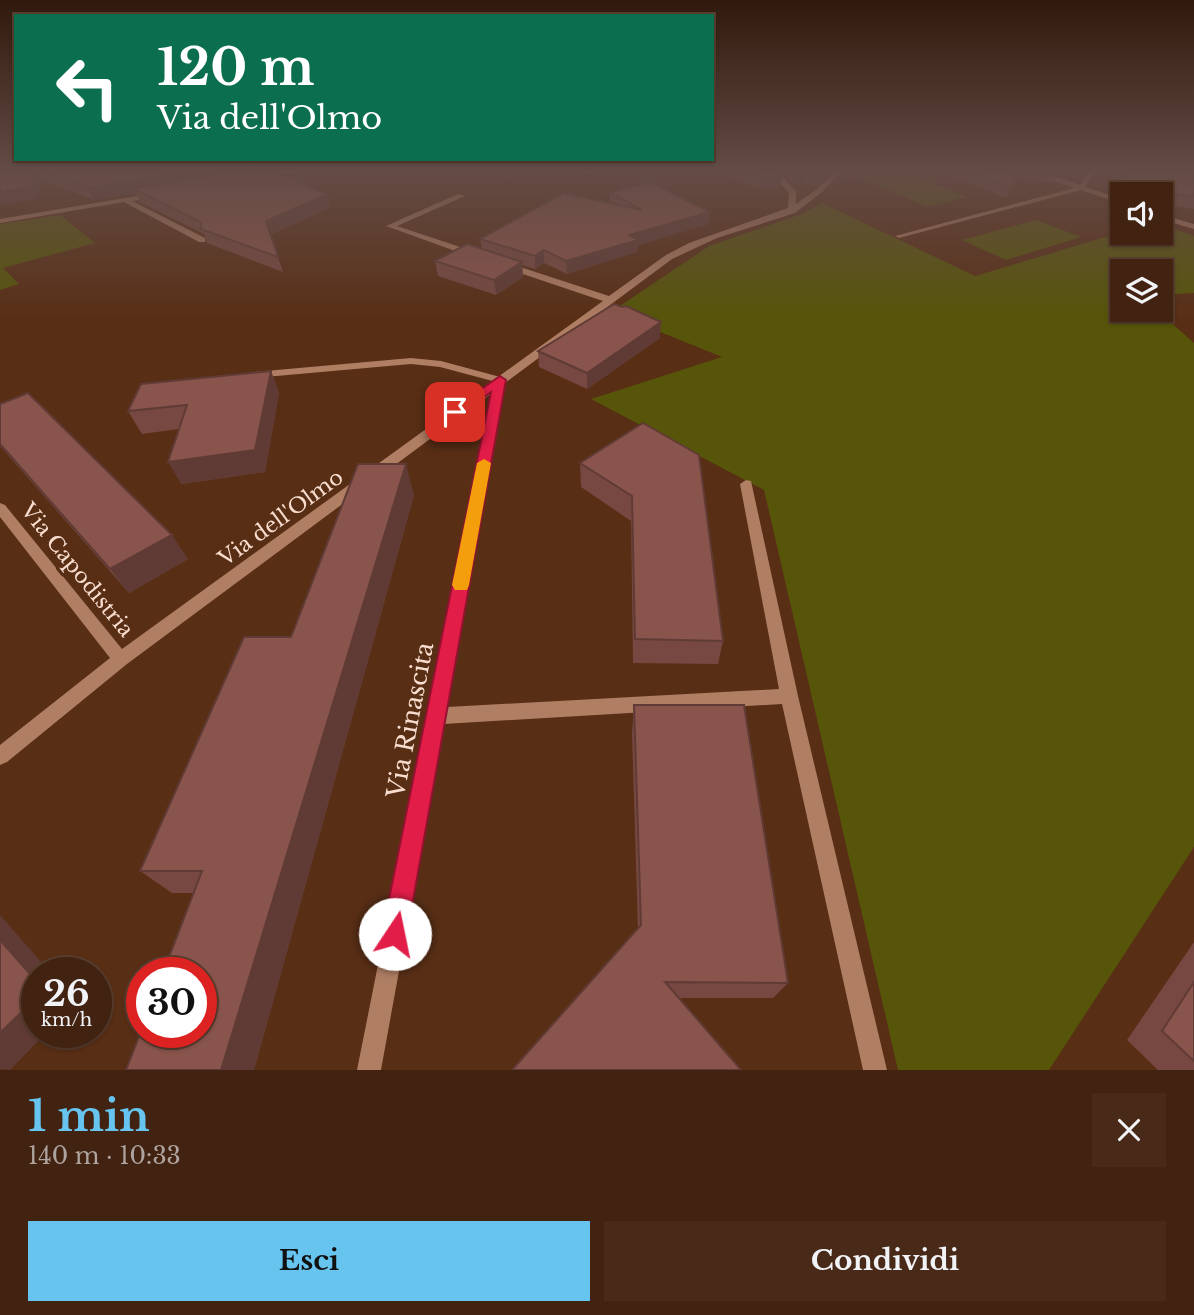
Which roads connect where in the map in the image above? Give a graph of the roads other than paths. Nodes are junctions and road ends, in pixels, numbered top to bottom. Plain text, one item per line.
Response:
1 (165, 221) edge
2 (402, 221) edge
3 (764, 221) edge
4 (956, 221) edge
5 (1174, 221) edge
6 (1194, 228) edge
7 (899, 236) dead end
8 (202, 240) edge
9 (481, 257) edge
10 (494, 261) edge
11 (611, 300) junction
12 (240, 377) edge
13 (500, 380) junction
14 (746, 484) dead end
15 (0, 508) edge
16 (121, 659) junction
17 (789, 696) junction
18 (436, 716) junction
19 (0, 756) edge
20 (369, 1070) edge
21 (875, 1070) edge

1 - 8 street
2 - 9 street
3 - 11 street, Via dell'Olmo
4 - 7 street
5 - 6 street
10 - 11 street
11 - 13 street, Via dell'Olmo
12 - 13 street
13 - 16 street, Via dell'Olmo
13 - 18 street, Via Rinascita
14 - 17 street
15 - 16 street, Via Capodistria
16 - 19 street, Via dell'Olmo
17 - 18 street
17 - 21 street
18 - 20 street, Via Rinascita

